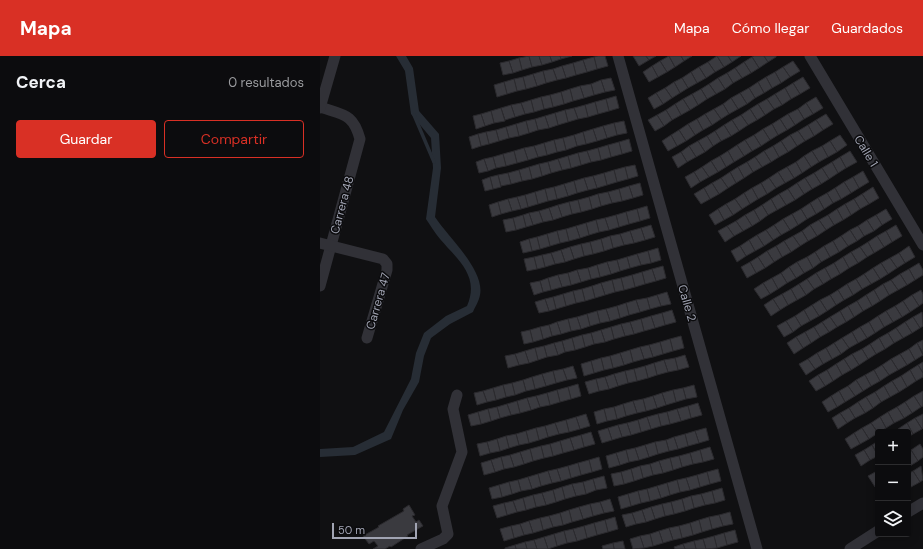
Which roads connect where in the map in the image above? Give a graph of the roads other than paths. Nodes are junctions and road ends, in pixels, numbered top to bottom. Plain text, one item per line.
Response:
1 (335, 56) edge
2 (618, 56) edge
3 (810, 56) edge
4 (320, 108) edge
5 (325, 244) edge
6 (923, 245) edge
7 (320, 286) edge
8 (367, 338) dead end
9 (457, 395) dead end
10 (923, 503) edge
11 (911, 510) edge
12 (875, 533) edge
13 (421, 549) edge
14 (757, 549) edge
15 (850, 549) edge

1 - 4 street
2 - 14 street, Calle 2
3 - 6 street, Calle 1
4 - 5 street, Carrera 48
5 - 7 street, Carrera 48
5 - 8 street, Carrera 47
9 - 13 street
10 - 11 street
12 - 15 street

